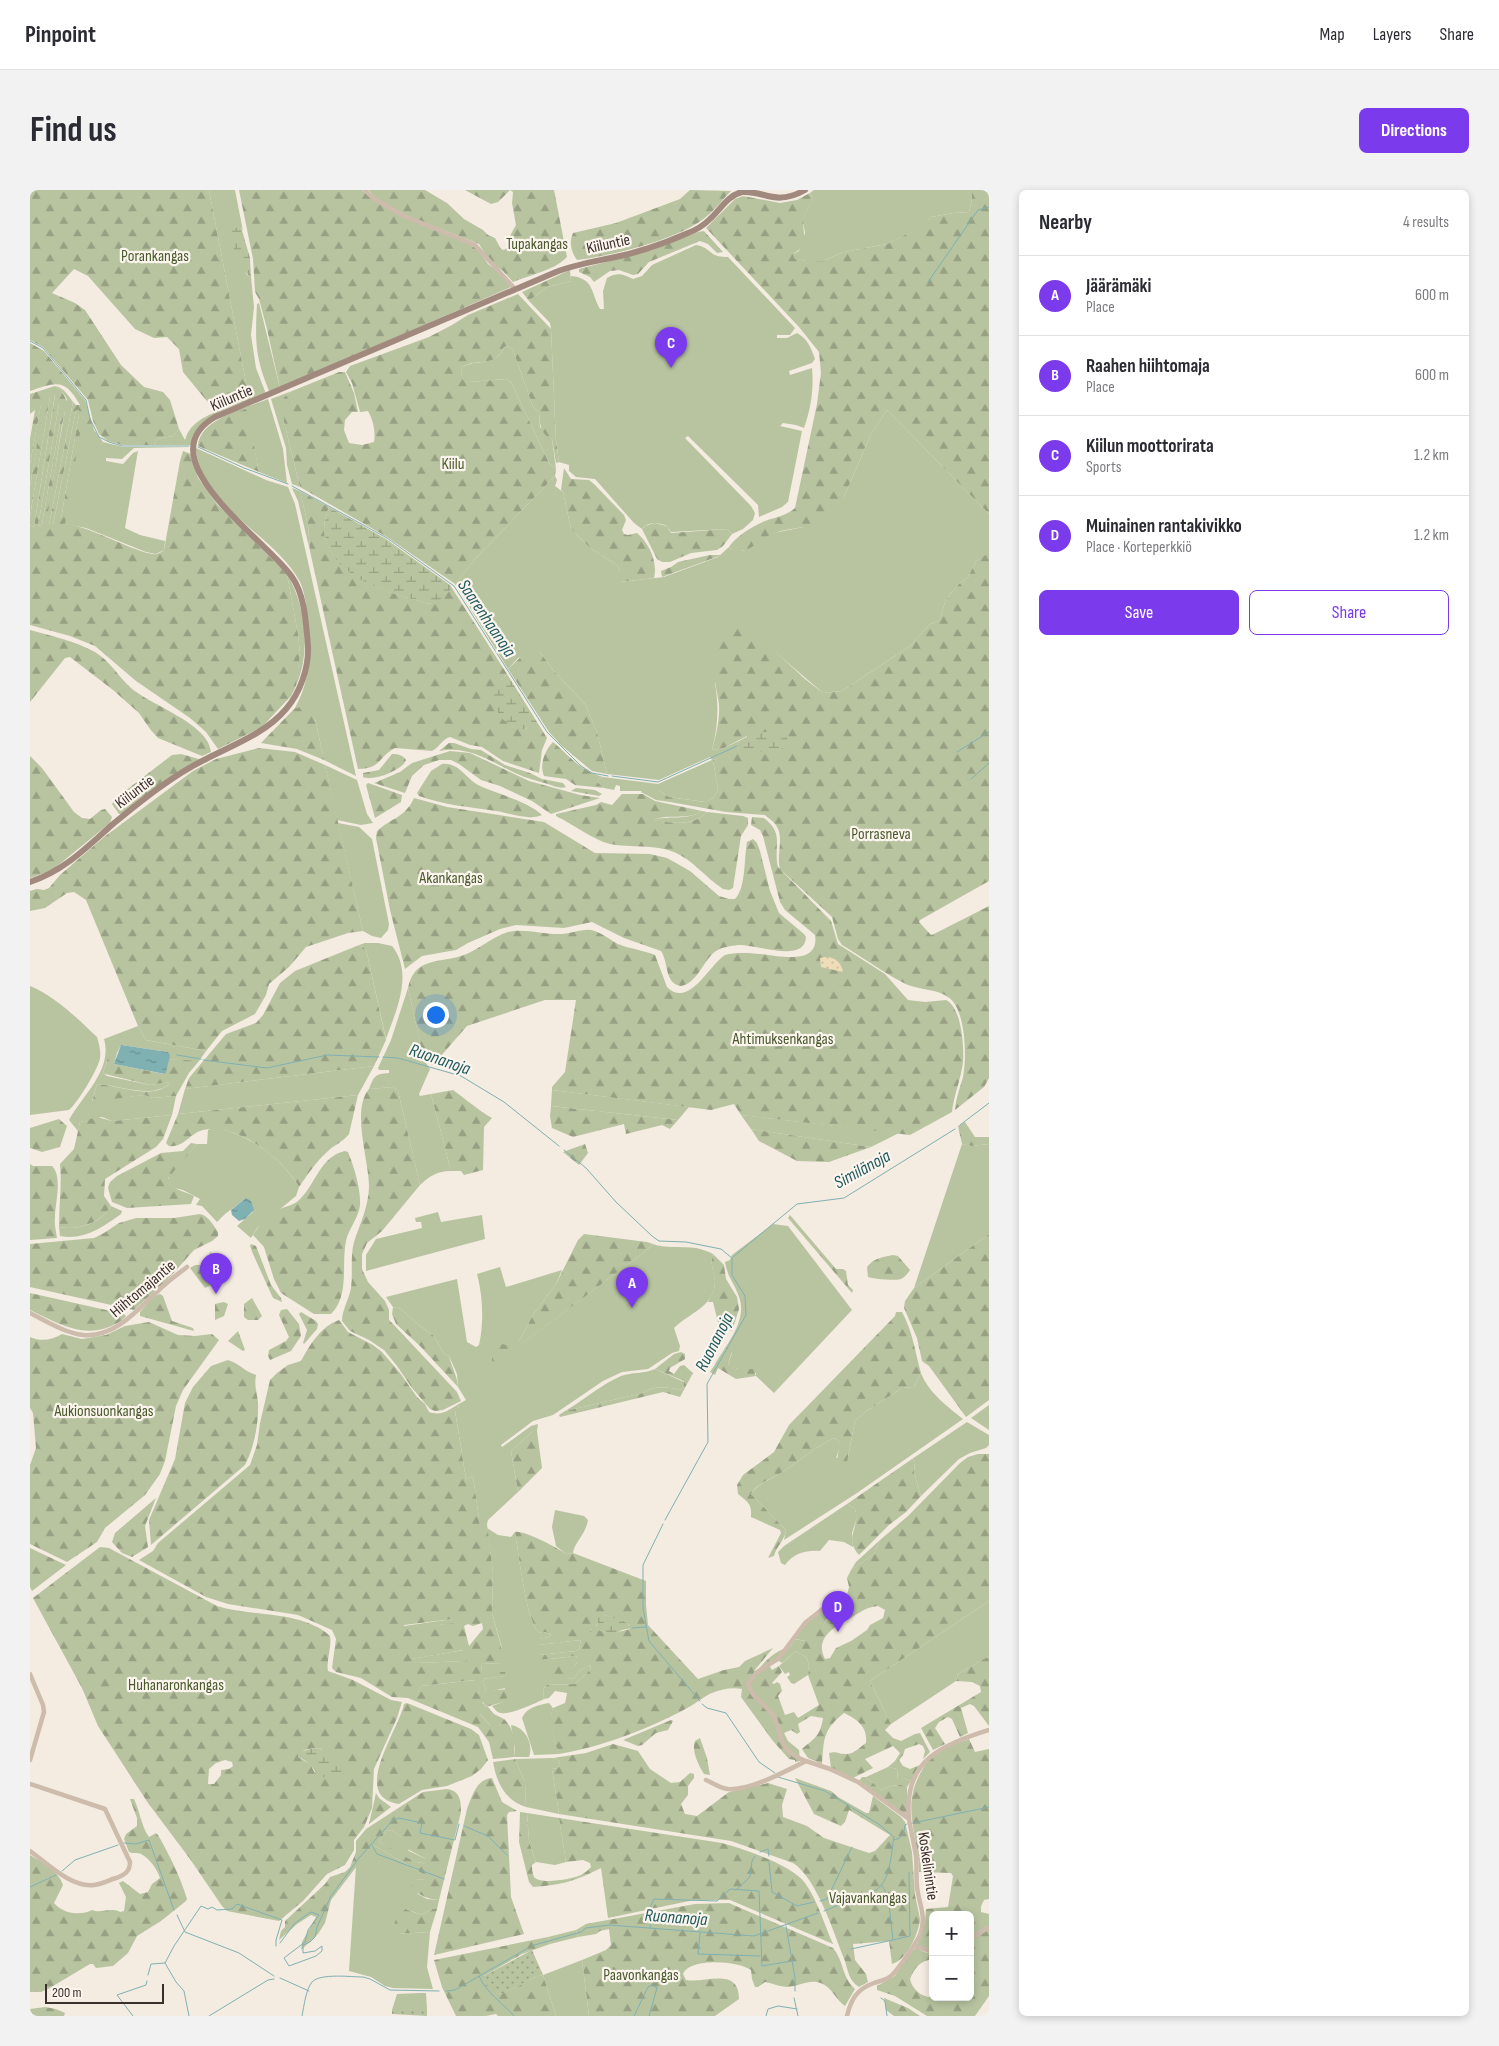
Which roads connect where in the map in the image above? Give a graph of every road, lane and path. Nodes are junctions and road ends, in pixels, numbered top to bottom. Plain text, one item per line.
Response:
1 (366, 190) edge
2 (805, 190) edge
3 (515, 289) junction
4 (30, 882) edge
5 (187, 1267) dead end
6 (30, 1313) edge
7 (829, 1604) dead end
8 (30, 1674) edge
9 (989, 1730) edge
10 (30, 1760) edge
11 (806, 1761) junction
12 (706, 1780) dead end
13 (30, 1784) edge
14 (909, 1819) junction
15 (30, 1851) edge
16 (989, 1927) edge
17 (974, 1936) edge
18 (915, 1946) junction
19 (929, 1951) edge
20 (847, 2016) edge

1 - 3 street
2 - 3 street, Kiiluntie
3 - 4 street, Kiiluntie
5 - 6 street, Hiihtomajantie
7 - 11 street
8 - 10 street
9 - 14 street, Koskelinintie
11 - 12 street
11 - 14 street
13 - 15 street
14 - 18 street, Koskelinintie
16 - 17 street
18 - 19 street
18 - 20 street, Koskelinintie

